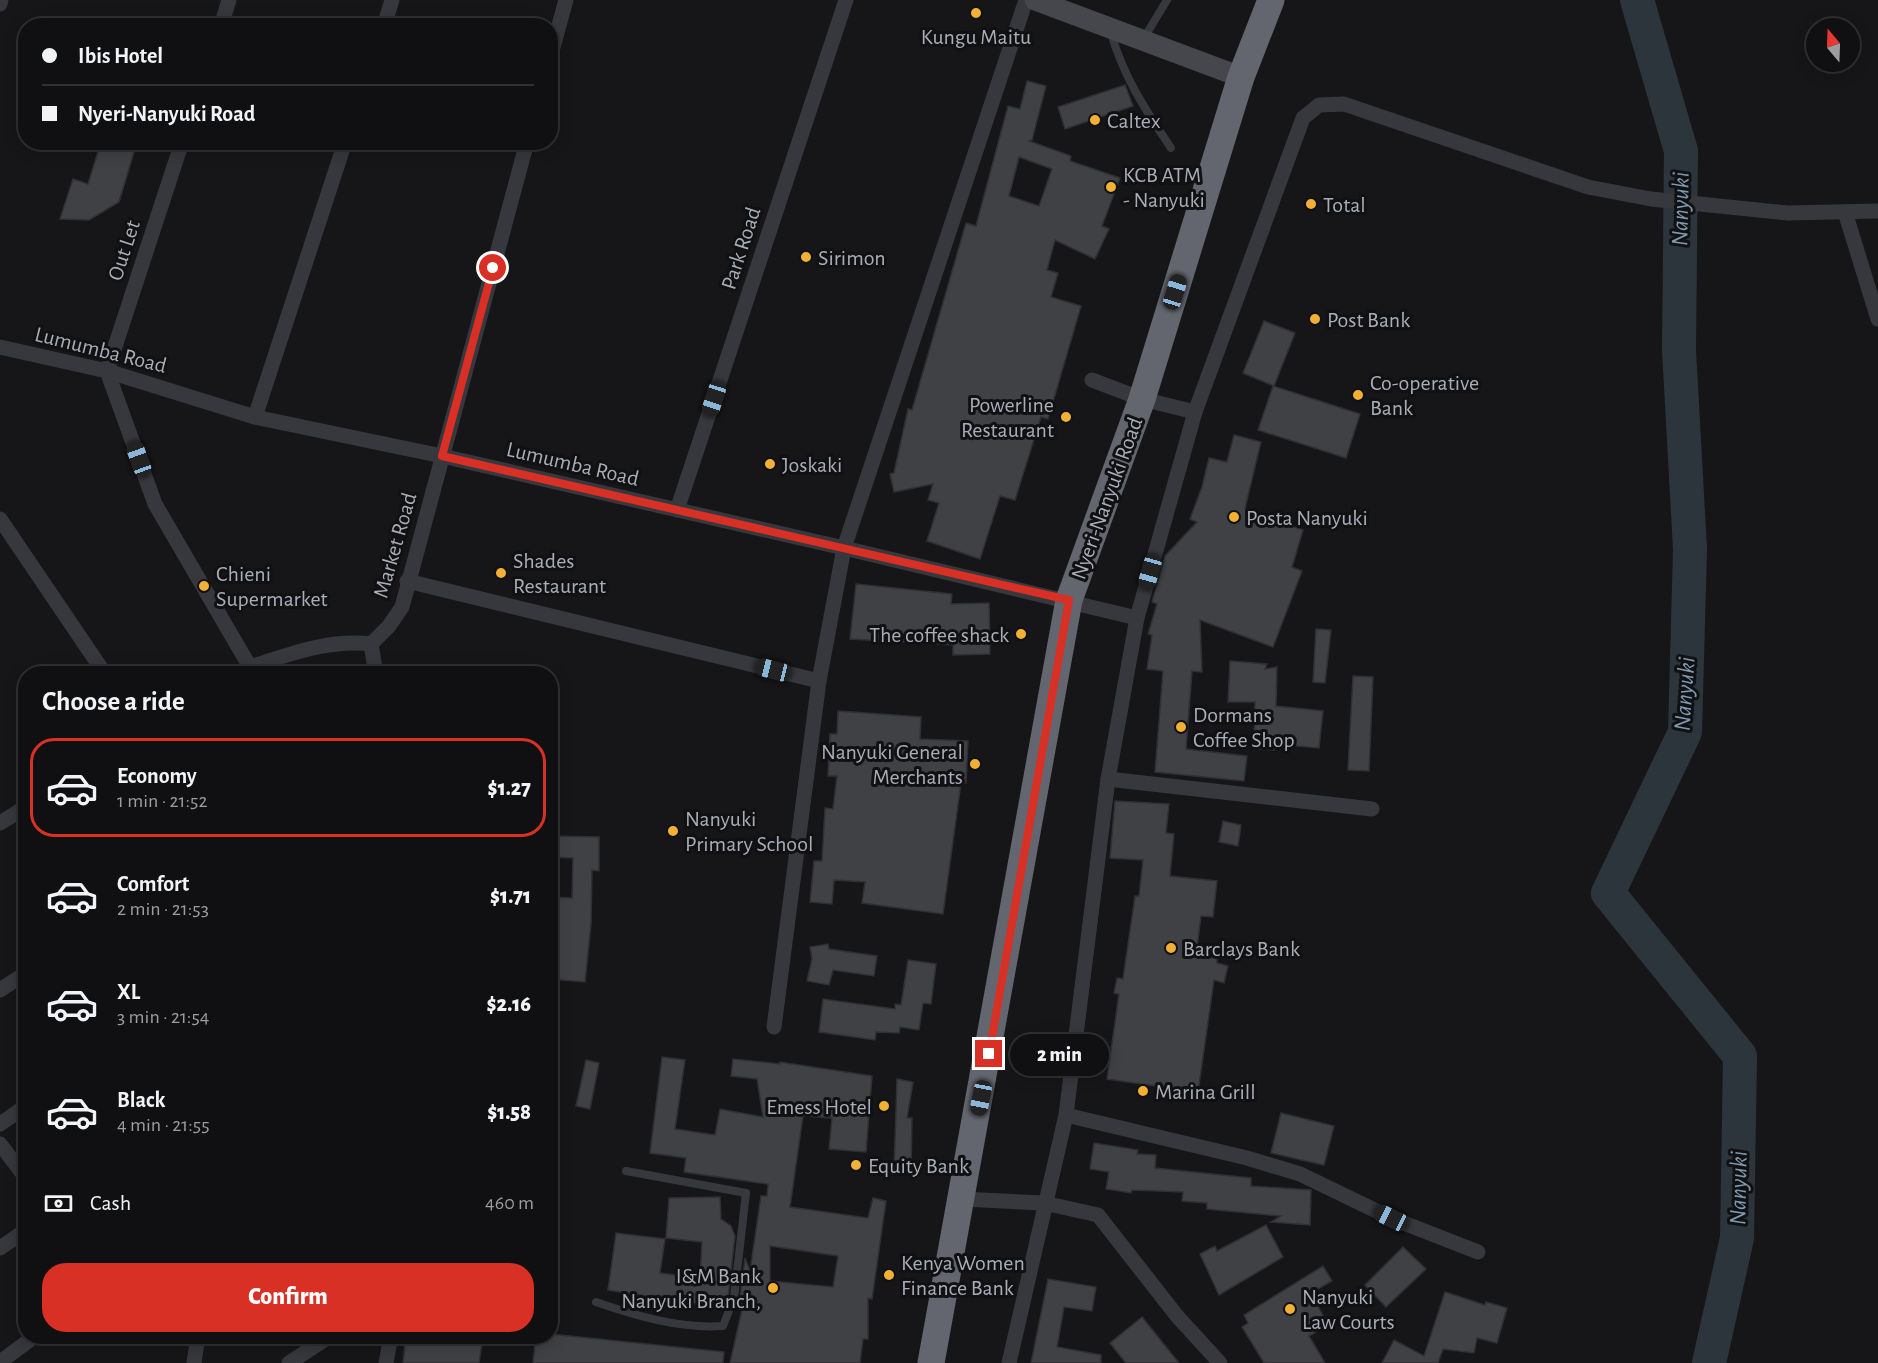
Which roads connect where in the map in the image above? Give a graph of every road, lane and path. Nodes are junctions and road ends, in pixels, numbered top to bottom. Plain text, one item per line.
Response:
1 (229, 0) edge
2 (392, 0) edge
3 (566, 0) edge
4 (846, 0) edge
5 (1026, 0) edge
6 (1035, 0) edge
7 (1167, 0) edge
8 (1271, 0) edge
9 (223, 18) edge
10 (386, 18) edge
11 (1110, 27) junction
12 (558, 29) edge
13 (1143, 39) junction
14 (1241, 77) junction
15 (1171, 148) dead end
16 (179, 150) edge
17 (342, 150) edge
18 (525, 150) edge
19 (1878, 211) edge
20 (1845, 212) junction
21 (1878, 319) edge
22 (0, 347) edge
23 (107, 371) junction
24 (1092, 380) dead end
25 (1142, 399) junction
26 (1195, 412) junction
27 (255, 417) junction
28 (442, 456) junction
29 (677, 510) junction
30 (0, 519) edge
31 (844, 548) junction
32 (407, 581) junction
33 (1069, 600) junction
34 (1137, 618) junction
35 (371, 644) junction
36 (100, 666) edge
37 (243, 666) edge
38 (257, 666) edge
39 (375, 666) edge
40 (819, 681) junction
41 (1108, 779) junction
42 (1372, 809) dead end
43 (18, 812) edge
44 (0, 823) edge
45 (18, 978) edge
46 (0, 990) edge
47 (774, 1027) dead end
48 (18, 1112) edge
49 (1066, 1115) junction
50 (0, 1124) edge
51 (0, 1144) edge
52 (18, 1168) edge
53 (626, 1172) dead end
54 (962, 1199) junction
55 (1044, 1203) junction
56 (18, 1236) edge
57 (0, 1248) edge
58 (1478, 1252) dead end
59 (596, 1302) dead end
60 (24, 1344) edge
61 (318, 1344) edge
62 (390, 1344) edge
63 (195, 1358) edge
64 (0, 1362) edge
65 (179, 1363) edge
66 (289, 1363) edge
67 (386, 1363) edge
68 (931, 1363) edge
69 (1009, 1363) edge
70 (1220, 1363) edge

1 - 9 street
2 - 10 street
3 - 12 street
4 - 29 street, Park Road
5 - 31 street
6 - 11 main road
7 - 13 lane
8 - 14 highway, Nyeri-Nanyuki Road
11 - 13 main road
11 - 15 lane
13 - 14 main road
14 - 25 highway, Nyeri-Nanyuki Road
16 - 23 street, Out Let
17 - 27 street
18 - 28 street, Market Road
19 - 20 street
20 - 21 street
20 - 26 street
22 - 23 street, Lumumba Road
23 - 27 street, Lumumba Road
23 - 37 street
24 - 25 street
25 - 26 street
25 - 33 highway, Nyeri-Nanyuki Road
26 - 34 street
27 - 28 street, Lumumba Road
28 - 29 street, Lumumba Road
28 - 32 street, Market Road
29 - 31 street, Lumumba Road
30 - 36 street
31 - 33 street, Lumumba Road
31 - 40 street
32 - 35 street, Market Road
32 - 40 street
33 - 34 street, Lumumba Road
33 - 54 highway, Nyeri-Nanyuki Road
34 - 41 street
35 - 38 street
35 - 39 street
40 - 47 street
41 - 42 street
41 - 49 street
43 - 44 street
45 - 46 street
48 - 50 street
49 - 55 street
49 - 58 street
51 - 52 street
53 - 59 lane
54 - 55 street
54 - 68 highway, Nyeri-Nanyuki Road
55 - 69 street
55 - 70 street
56 - 57 street
60 - 64 street
61 - 66 street
62 - 67 street
63 - 65 street

